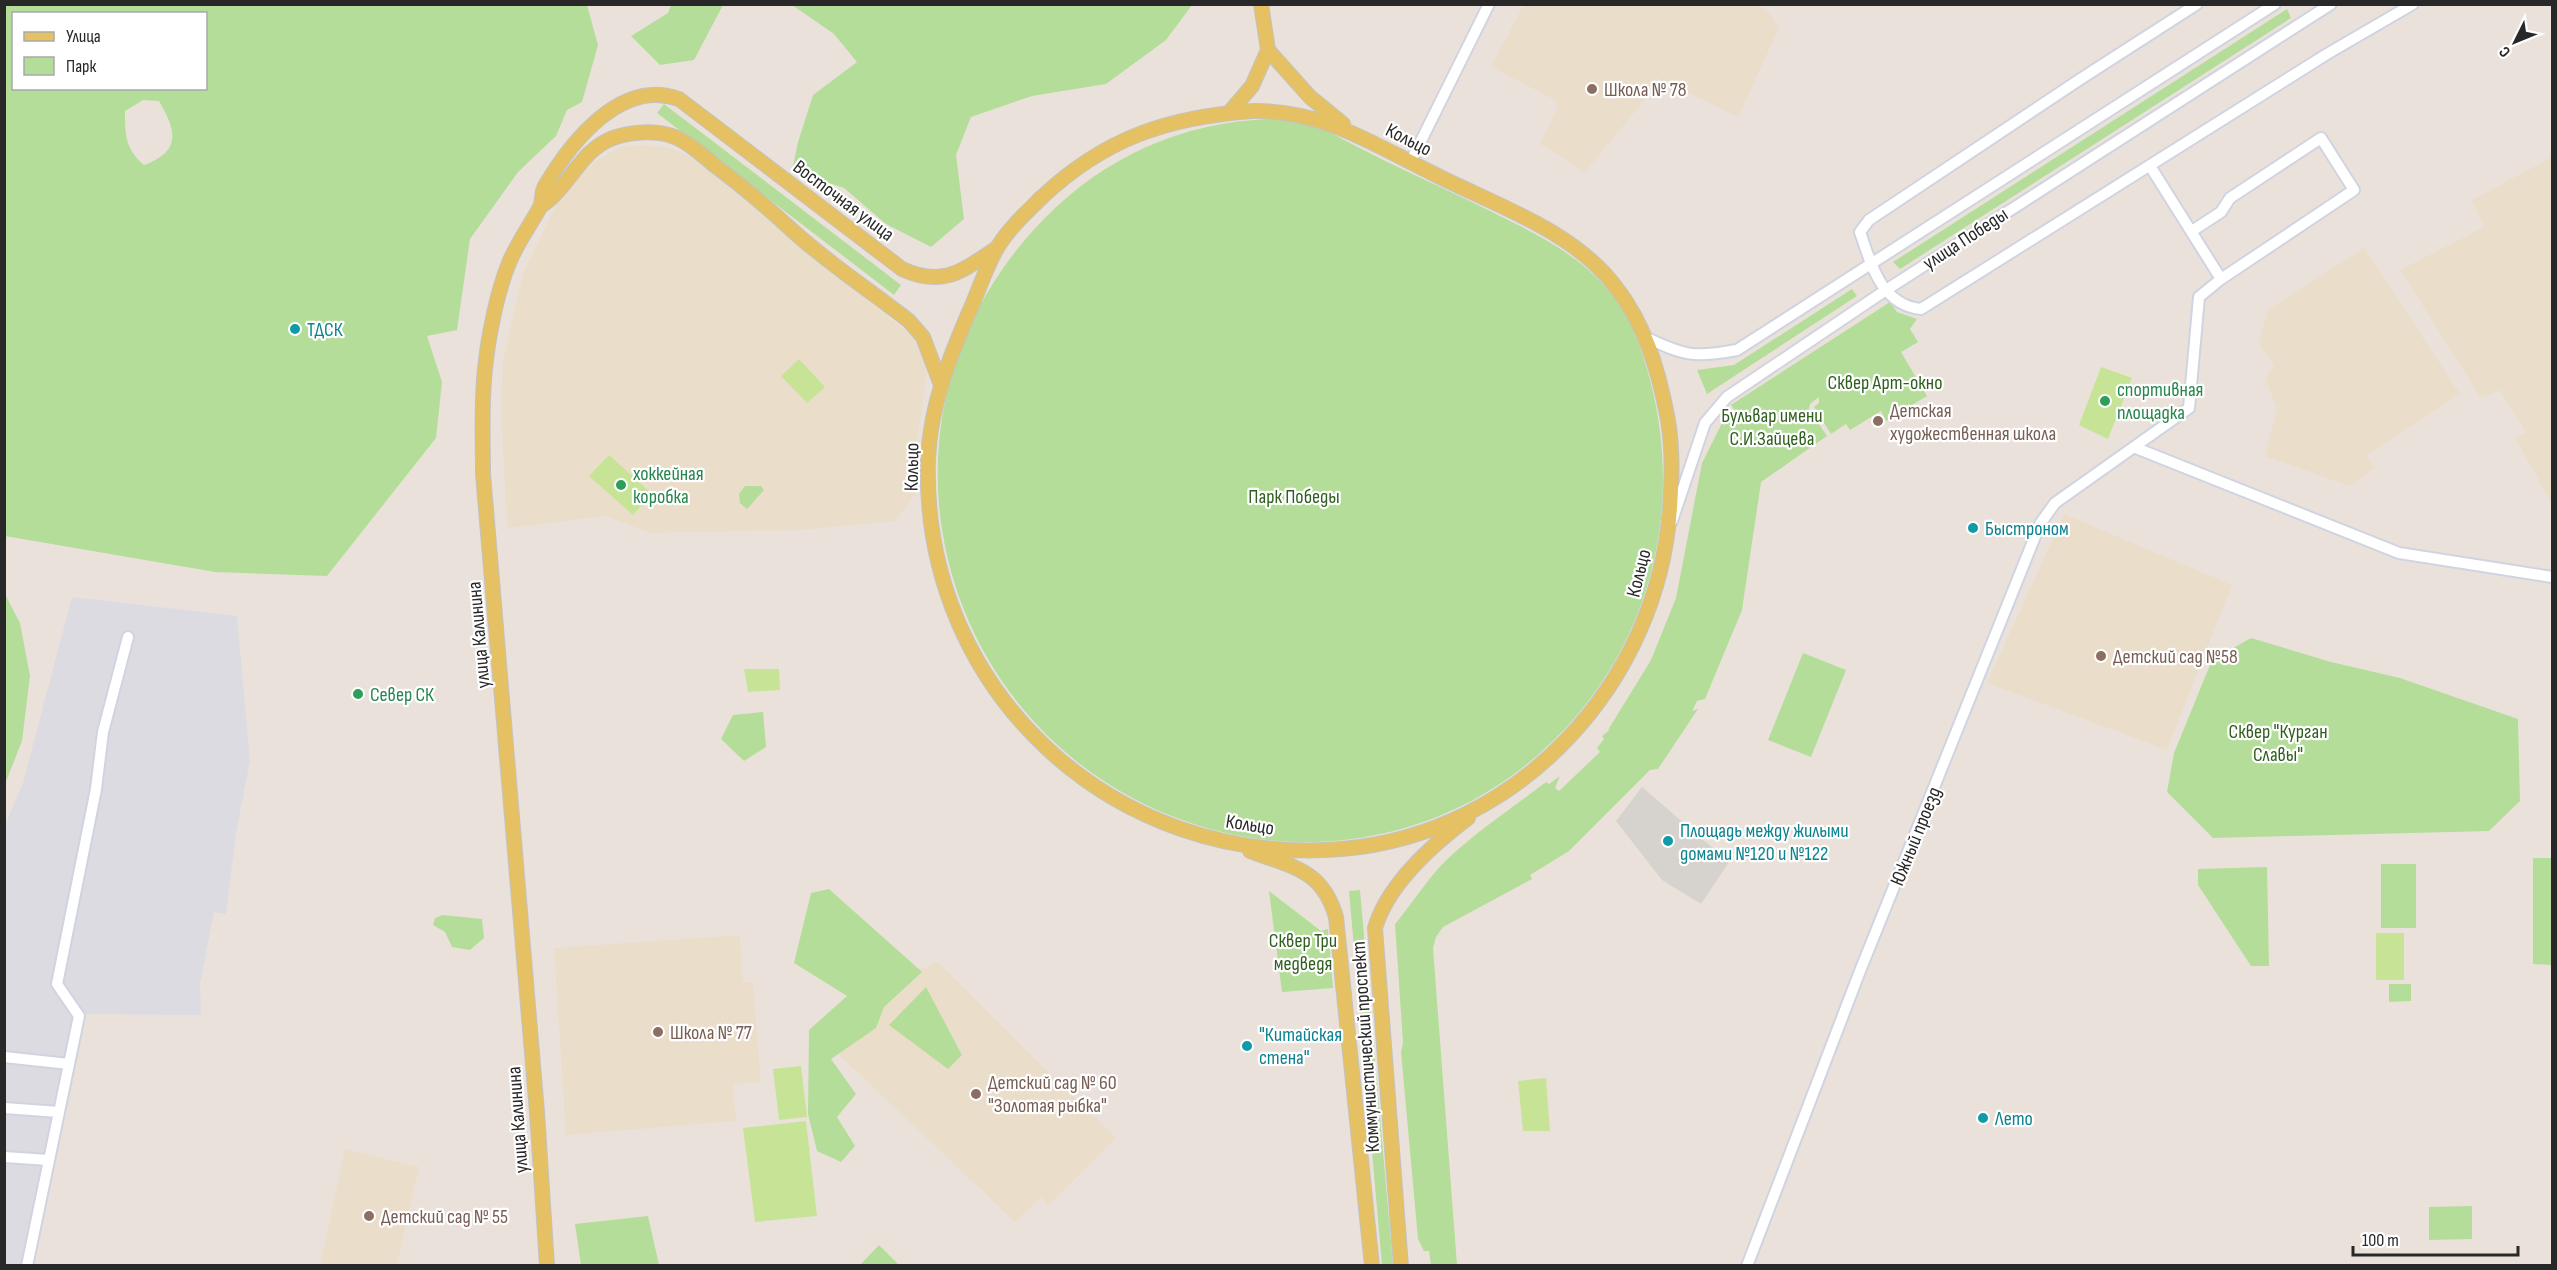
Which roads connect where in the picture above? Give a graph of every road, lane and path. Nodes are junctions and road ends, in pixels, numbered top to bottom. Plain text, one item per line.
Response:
1 (1262, 4) edge
2 (1489, 4) edge
3 (2197, 4) edge
4 (2275, 4) edge
5 (2331, 4) edge
6 (2414, 4) edge
7 (1268, 50) junction
8 (679, 99) joint
9 (1229, 113) junction
10 (1353, 132) junction
11 (1410, 162) junction
12 (2150, 166) junction
13 (541, 206) junction
14 (2192, 231) junction
15 (997, 248) junction
16 (1871, 265) junction
17 (2221, 279) junction
18 (1886, 290) junction
19 (1645, 337) junction
20 (941, 385) junction
21 (2136, 448) junction
22 (1668, 532) junction
23 (2553, 577) edge
24 (128, 637) dead end
25 (1491, 801) junction
26 (1232, 844) junction
27 (4, 1057) edge
28 (69, 1064) junction
29 (4, 1108) edge
30 (59, 1112) junction
31 (4, 1157) edge
32 (49, 1160) junction
33 (27, 1266) edge
34 (547, 1266) edge
35 (1372, 1266) edge
36 (1401, 1266) edge
37 (1747, 1266) edge

1 - 7 main road
2 - 11 street
3 - 16 street
4 - 16 street, улица Победы
5 - 18 street, улица Победы
6 - 12 street
7 - 9 main road
7 - 10 main road
8 - 13 main road, улица Калинина
8 - 15 main road, Восточная улица
9 - 10 main road, Кольцо
9 - 15 main road, Кольцо
10 - 11 main road, Кольцо
11 - 19 main road, Кольцо
12 - 14 street
12 - 18 street
13 - 20 main road
13 - 34 main road, улица Калинина
14 - 17 street
14 - 17 street, Южный проезд
15 - 20 main road, Кольцо
16 - 18 street
16 - 19 street, улица Победы
17 - 21 street, Южный проезд
18 - 22 street, улица Победы
19 - 22 main road, Кольцо
20 - 26 main road, Кольцо
21 - 23 street
21 - 37 street, Южный проезд
22 - 25 main road, Кольцо
24 - 28 street
25 - 26 main road, Кольцо
25 - 36 main road, Коммунистический проспект
26 - 35 main road, Коммунистический проспект
27 - 28 street
28 - 30 street
29 - 30 street
30 - 32 street
31 - 32 street
32 - 33 street

